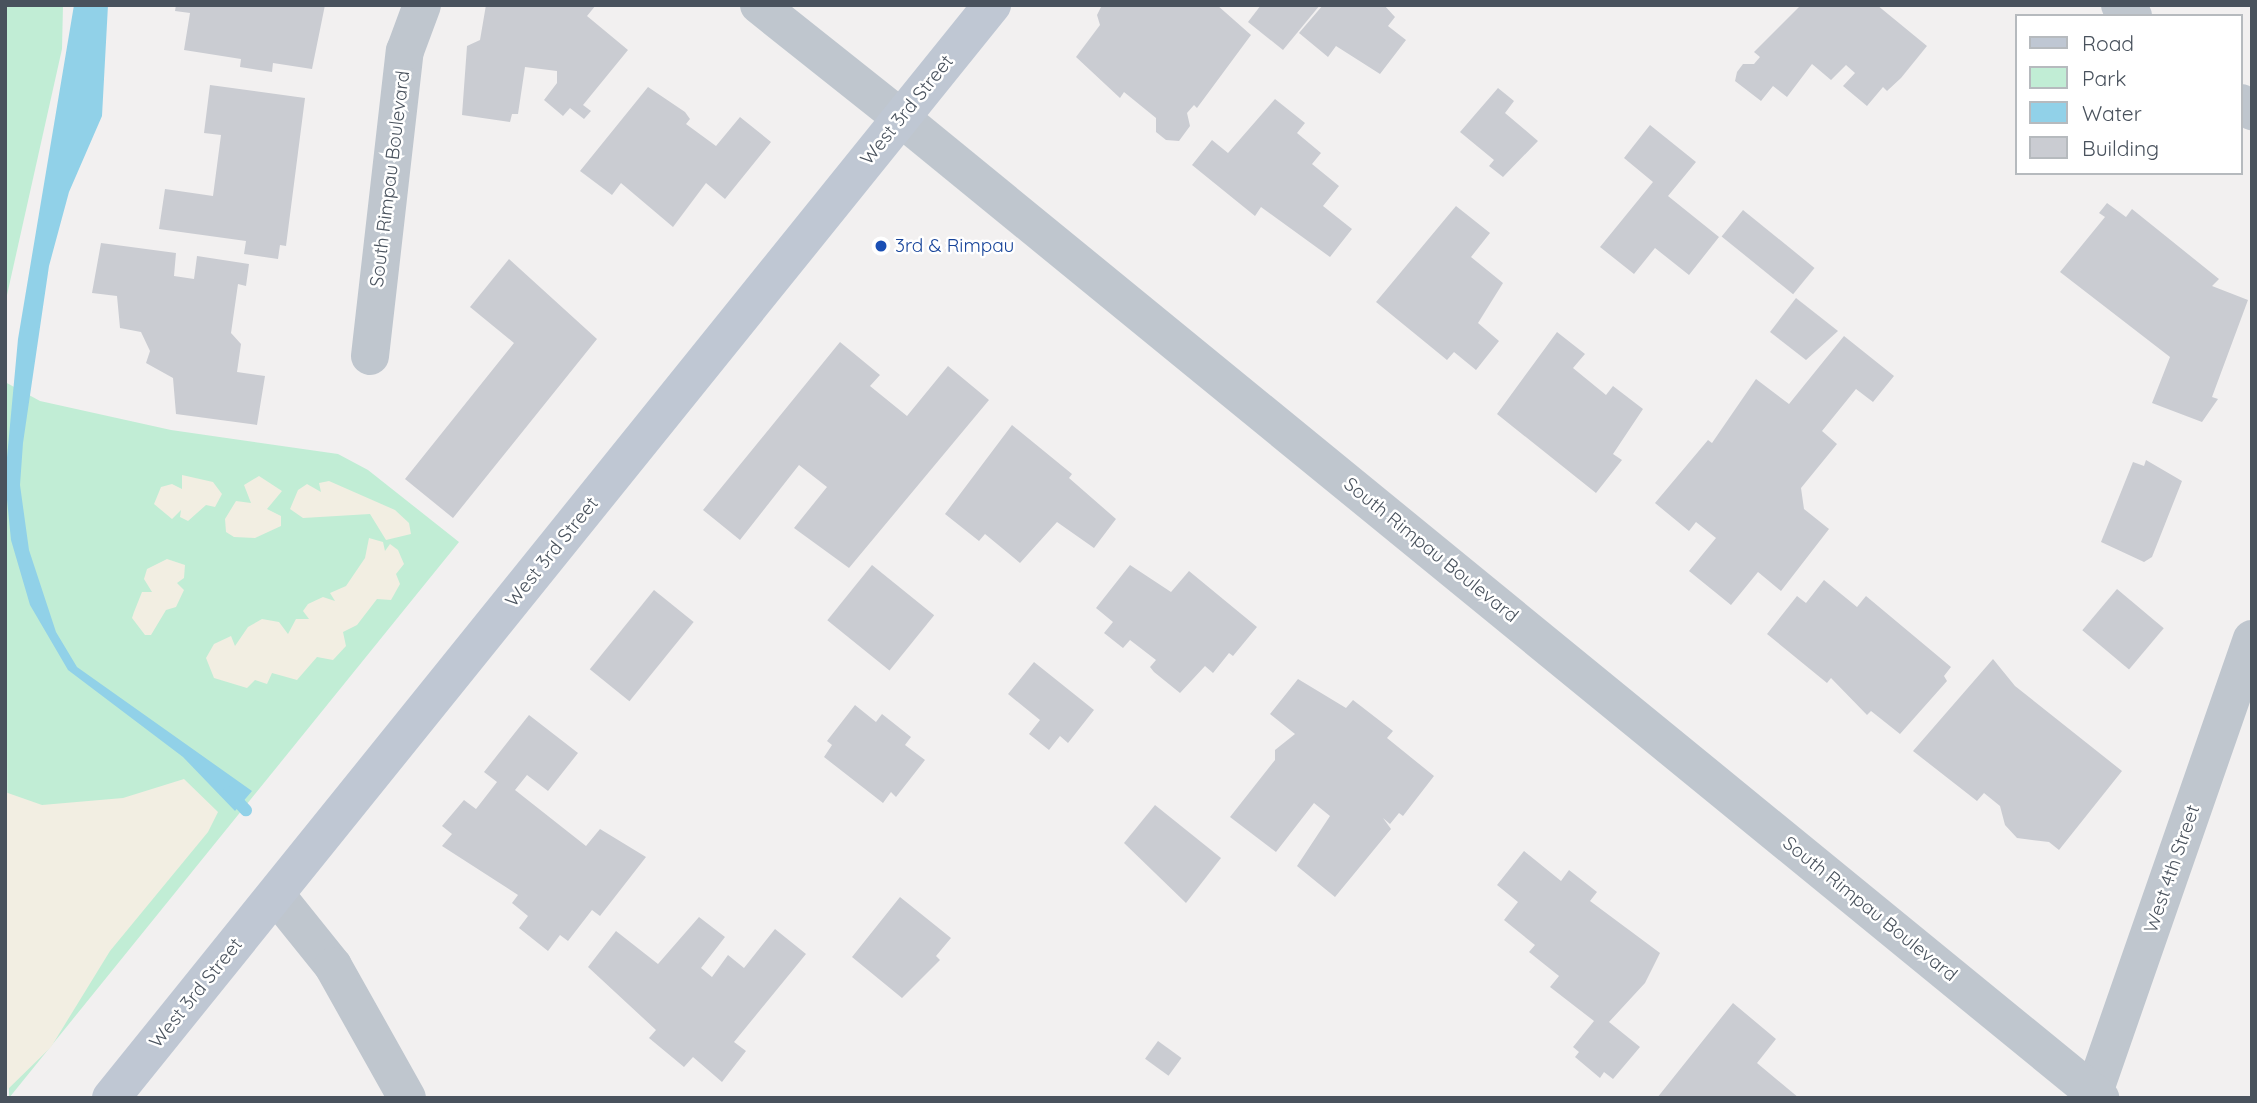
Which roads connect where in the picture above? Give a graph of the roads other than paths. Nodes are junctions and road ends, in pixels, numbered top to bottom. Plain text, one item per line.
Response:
1 (422, 5) edge
2 (759, 5) edge
3 (992, 5) edge
4 (901, 118) junction
5 (370, 356) dead end
6 (2252, 639) edge
7 (276, 895) junction
8 (2096, 1096) edge
9 (111, 1098) edge
10 (407, 1098) edge

1 - 5 street, South Rimpau Boulevard
2 - 4 street, South Rimpau Boulevard
3 - 4 main road, West 3rd Street
4 - 7 main road, West 3rd Street
4 - 8 street, South Rimpau Boulevard
6 - 8 street, West 4th Street
7 - 9 main road, West 3rd Street
7 - 10 street

